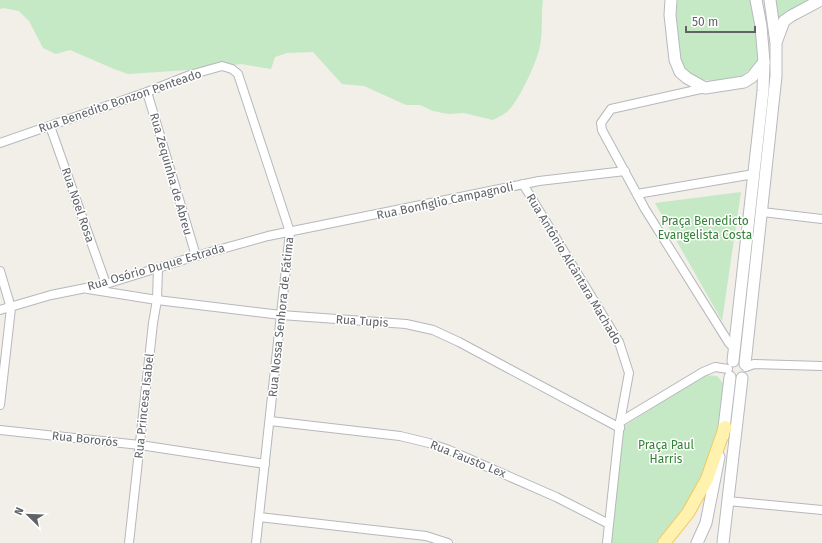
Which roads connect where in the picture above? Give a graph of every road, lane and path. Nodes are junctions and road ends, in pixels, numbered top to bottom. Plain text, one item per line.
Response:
1 (671, 0) edge
2 (756, 0) edge
3 (770, 0) edge
4 (821, 0) edge
5 (776, 42) junction
6 (764, 62) junction
7 (238, 74) joint
8 (744, 82) junction
9 (705, 88) junction
10 (763, 91) junction
11 (147, 92) junction
12 (50, 126) junction
13 (0, 142) edge
14 (624, 171) junction
15 (754, 174) junction
16 (523, 184) junction
17 (637, 194) junction
18 (762, 212) junction
19 (822, 219) edge
20 (290, 232) junction
21 (196, 256) junction
22 (158, 268) junction
23 (0, 271) edge
24 (106, 284) junction
25 (82, 288) junction
26 (157, 300) junction
27 (11, 308) junction
28 (0, 310) edge
29 (281, 315) junction
30 (734, 348) junction
31 (746, 365) junction
32 (822, 366) edge
33 (733, 371) junction
34 (0, 405) edge
35 (270, 421) junction
36 (620, 425) junction
37 (725, 427) junction
38 (0, 430) edge
39 (140, 445) junction
40 (265, 464) junction
41 (728, 501) junction
42 (822, 510) edge
43 (259, 517) junction
44 (609, 524) junction
45 (129, 543) edge
46 (256, 543) edge
47 (448, 543) edge
48 (607, 543) edge
49 (664, 543) edge
50 (697, 543) edge
51 (723, 543) edge

1 - 9 main road
2 - 6 main road
3 - 5 main road
4 - 5 main road
5 - 18 main road
6 - 8 main road
6 - 10 main road
7 - 11 street, Rua Benedito Bonzon Penteado
7 - 20 street, Rua Nossa Senhora de Fátima
8 - 9 main road
8 - 10 main road
9 - 14 street
10 - 15 main road
11 - 12 street, Rua Benedito Bonzon Penteado
11 - 21 street, Rua Zequinha de Abreu
12 - 13 street, Rua Benedito Bonzon Penteado
12 - 24 street, Rua Noel Rosa
14 - 16 street, Rua Bonfiglio Campagnoli
14 - 17 street
15 - 17 street
15 - 30 main road
16 - 20 street, Rua Bonfiglio Campagnoli
16 - 36 street, Rua Antônio Alcântara Machado
17 - 30 street
18 - 19 street
18 - 31 main road
20 - 21 street, Rua Osório Duque Estrada
20 - 29 street, Rua Nossa Senhora de Fátima
21 - 22 street, Rua Osório Duque Estrada
22 - 24 street, Rua Osório Duque Estrada
22 - 26 street, Rua Princesa Isabel
23 - 27 street
24 - 25 street, Rua Osório Duque Estrada
25 - 26 street, Rua Tupis
25 - 27 street, Rua Osório Duque Estrada
26 - 29 street, Rua Tupis
26 - 39 street, Rua Princesa Isabel
27 - 28 street, Rua Osório Duque Estrada
27 - 34 street
29 - 35 street, Rua Nossa Senhora de Fátima
29 - 36 street, Rua Tupis
30 - 33 main road
31 - 32 street
31 - 33 main road
33 - 36 street
33 - 37 main road
33 - 41 main road
35 - 40 street, Rua Nossa Senhora de Fátima
35 - 44 street, Rua Fausto Lex
36 - 44 street, Rua Antônio Alcântara Machado
37 - 49 main road
37 - 50 main road
38 - 39 street, Rua Bororós
39 - 40 street, Rua Bororós
39 - 45 street, Rua Princesa Isabel
40 - 43 street, Rua Nossa Senhora de Fátima
41 - 42 street
41 - 51 main road
43 - 46 street, Rua Nossa Senhora de Fátima
43 - 47 street
44 - 48 street, Rua Antônio Alcântara Machado

